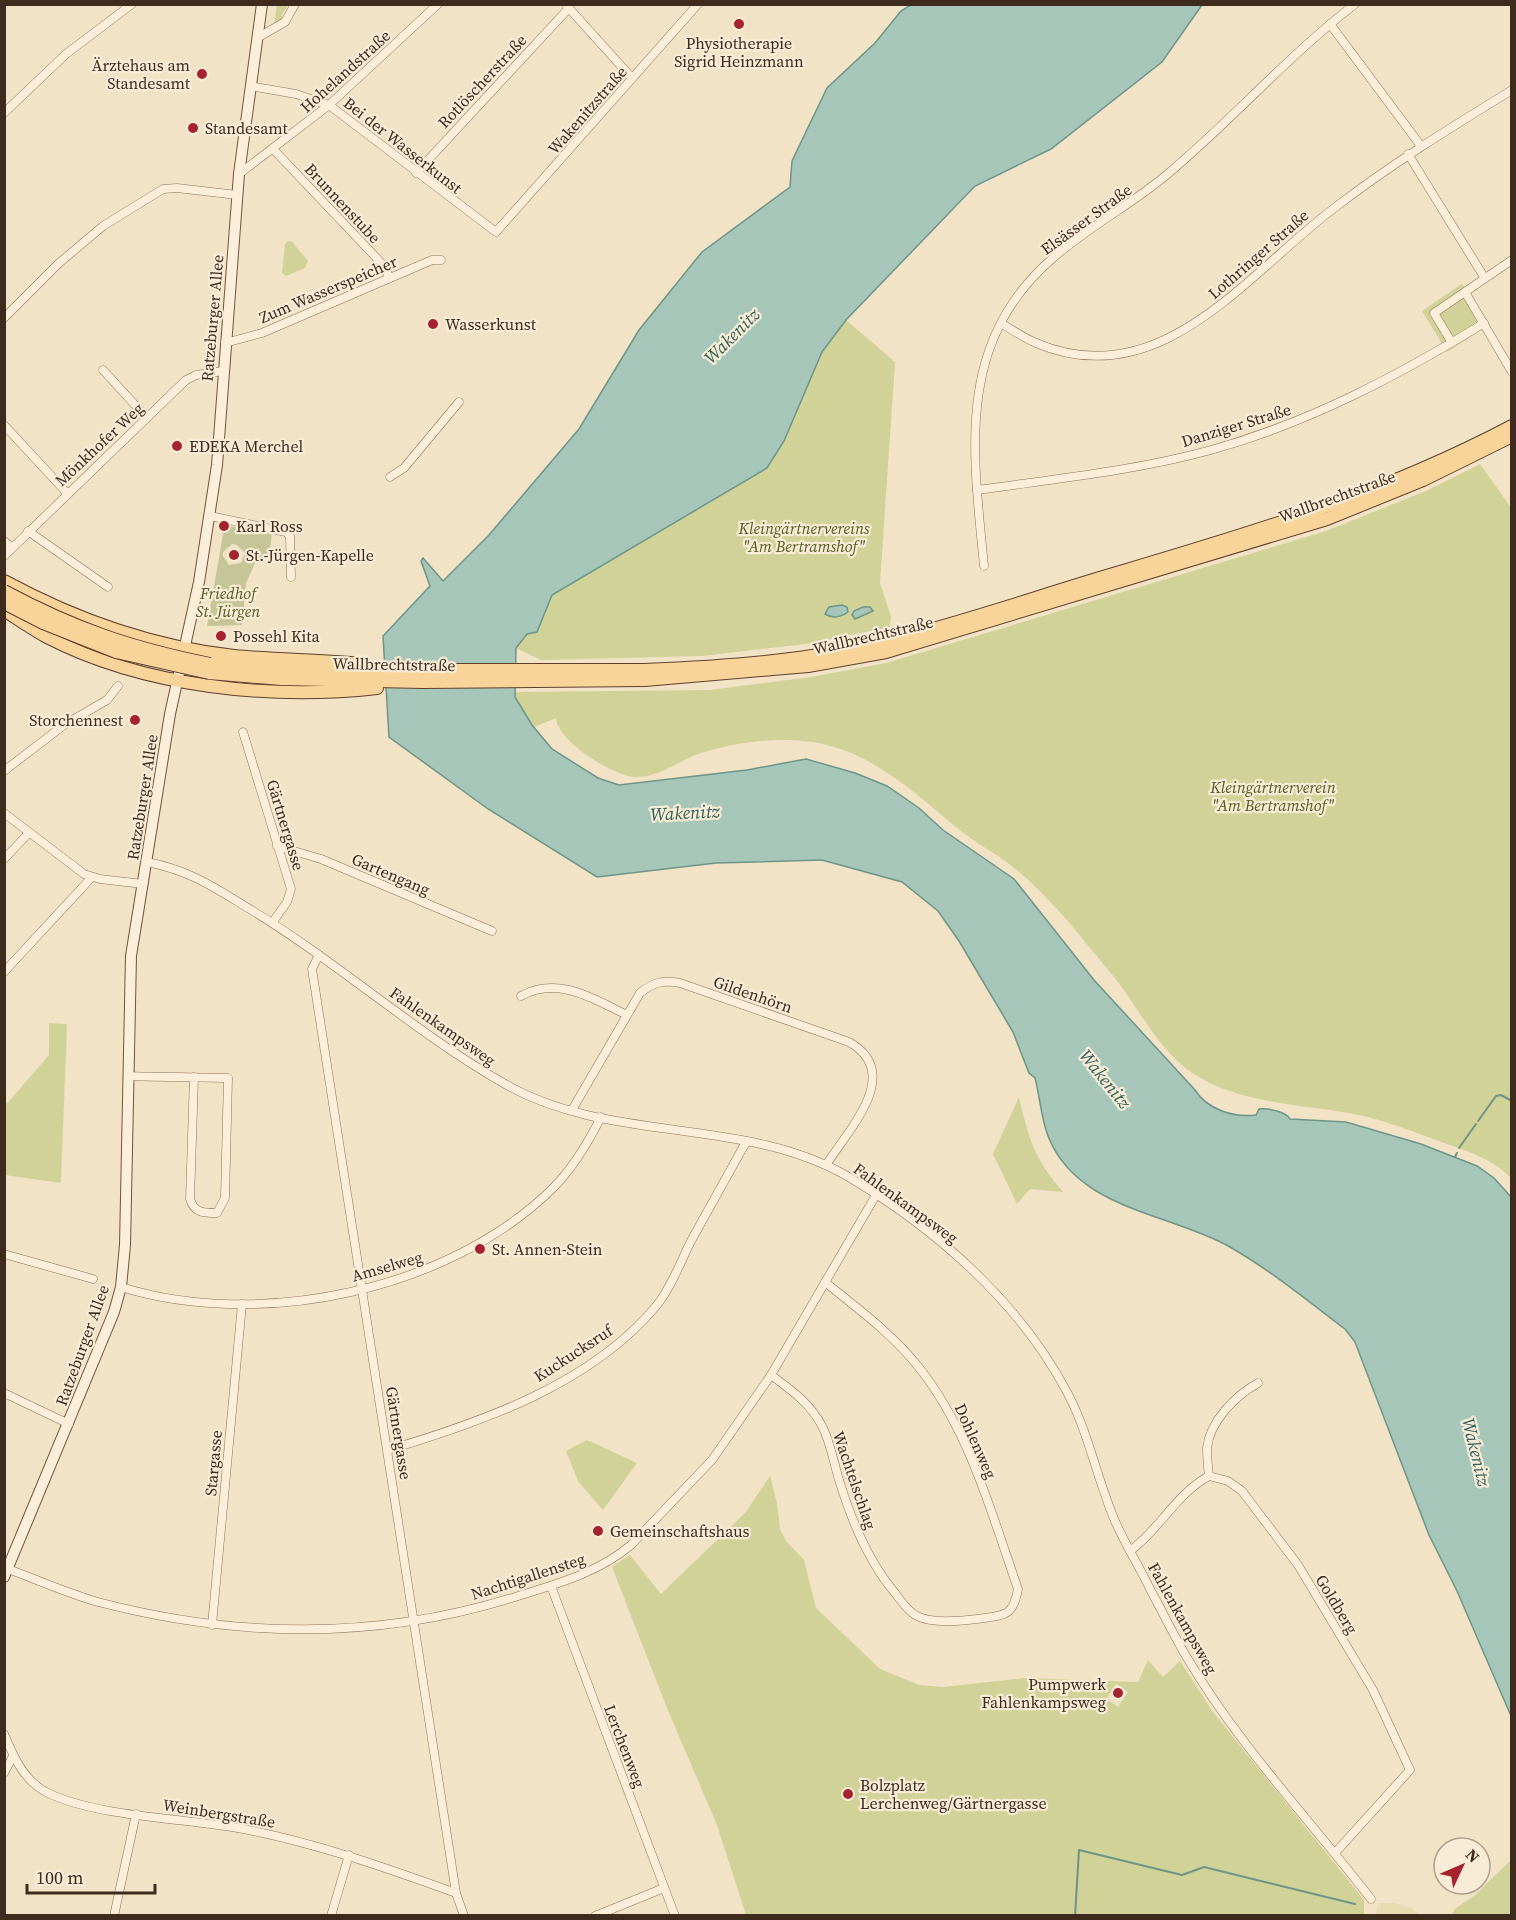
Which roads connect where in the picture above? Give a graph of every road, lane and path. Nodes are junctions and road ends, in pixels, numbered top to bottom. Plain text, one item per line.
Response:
1 (132, 4) edge
2 (262, 4) edge
3 (294, 4) edge
4 (438, 4) edge
5 (698, 4) edge
6 (1355, 4) edge
7 (567, 6) edge
8 (1330, 24) junction
9 (257, 38) junction
10 (633, 78) junction
11 (250, 86) junction
12 (1512, 90) edge
13 (329, 105) junction
14 (4, 113) edge
15 (1421, 146) junction
16 (273, 149) junction
17 (1408, 154) junction
18 (416, 172) junction
19 (239, 174) junction
20 (237, 195) junction
21 (496, 232) joint
22 (441, 260) dead end
23 (1512, 260) edge
24 (1484, 277) junction
25 (388, 278) junction
26 (1465, 292) junction
27 (4, 318) edge
28 (1001, 323) junction
29 (1484, 323) junction
30 (225, 342) junction
31 (1452, 343) junction
32 (103, 370) dead end
33 (223, 371) junction
34 (1512, 372) edge
35 (459, 402) dead end
36 (147, 418) junction
37 (4, 425) edge
38 (1512, 426) edge
39 (1512, 436) edge
40 (390, 477) dead end
41 (977, 490) junction
42 (67, 493) junction
43 (210, 516) junction
44 (28, 531) junction
45 (4, 541) edge
46 (12, 548) junction
47 (4, 556) edge
48 (984, 566) dead end
49 (291, 577) dead end
50 (4, 581) edge
51 (108, 587) dead end
52 (4, 591) edge
53 (4, 603) edge
54 (4, 610) edge
55 (185, 648) junction
56 (209, 663) junction
57 (587, 675) junction
58 (423, 676) junction
59 (178, 680) junction
60 (118, 686) dead end
61 (243, 732) dead end
62 (4, 771) edge
63 (4, 813) edge
64 (29, 833) junction
65 (277, 846) junction
66 (4, 859) edge
67 (147, 862) junction
68 (92, 877) junction
69 (143, 884) junction
70 (272, 923) junction
71 (492, 931) dead end
72 (319, 955) junction
73 (4, 972) edge
74 (521, 996) dead end
75 (625, 1014) junction
76 (128, 1076) junction
77 (194, 1077) junction
78 (572, 1110) junction
79 (601, 1117) junction
80 (746, 1142) junction
81 (826, 1165) junction
82 (876, 1196) junction
83 (4, 1254) edge
84 (93, 1279) dead end
85 (825, 1282) junction
86 (121, 1287) junction
87 (362, 1288) junction
88 (242, 1304) junction
89 (771, 1375) junction
90 (1258, 1383) dead end
91 (4, 1393) edge
92 (69, 1424) junction
93 (388, 1450) junction
94 (1209, 1476) junction
95 (1130, 1551) junction
96 (6, 1573) edge
97 (551, 1586) junction
98 (1007, 1614) joint
99 (416, 1622) junction
100 (212, 1625) junction
101 (4, 1734) edge
102 (13, 1756) junction
103 (4, 1773) edge
104 (136, 1814) junction
105 (1335, 1853) junction
106 (349, 1855) junction
107 (664, 1887) junction
108 (456, 1893) junction
109 (1371, 1899) dead end
110 (114, 1916) edge
111 (331, 1916) edge
112 (464, 1916) edge
113 (595, 1916) edge
114 (675, 1916) edge

1 - 14 street
2 - 9 main road, Ratzeburger Allee
3 - 9 street
4 - 13 street, Hohelandstraße
5 - 10 street, Wakenitzstraße
6 - 8 street, Elsässer Straße
7 - 10 street
7 - 18 street, Rotlöscherstraße
8 - 15 street
8 - 28 street, Elsässer Straße
9 - 11 main road, Ratzeburger Allee
10 - 21 street, Wakenitzstraße
11 - 13 street, Bei der Wasserkunst
11 - 19 main road, Ratzeburger Allee
12 - 15 street, Lothringer Straße
13 - 16 street, Hohelandstraße
13 - 18 street, Bei der Wasserkunst
15 - 17 street, Lothringer Straße
16 - 19 street, Hohelandstraße
16 - 25 street, Brunnenstube
17 - 24 street
17 - 28 street, Lothringer Straße
18 - 21 street, Bei der Wasserkunst
19 - 20 main road, Ratzeburger Allee
20 - 27 street
20 - 30 main road, Ratzeburger Allee
22 - 25 street, Zum Wasserspeicher
23 - 24 street
24 - 26 street
25 - 30 street, Zum Wasserspeicher
26 - 29 street
26 - 31 street
28 - 41 street, Elsässer Straße
29 - 31 street, Danziger Straße
29 - 34 street
30 - 33 main road, Ratzeburger Allee
31 - 41 street, Danziger Straße
32 - 36 street
33 - 36 street, Mönkhofer Weg
33 - 43 main road, Ratzeburger Allee
35 - 40 street
36 - 42 street, Mönkhofer Weg
37 - 42 street
38 - 57 main road, Wallbrechtstraße
39 - 57 main road, Wallbrechtstraße
41 - 48 street, Elsässer Straße
42 - 44 street, Mönkhofer Weg
43 - 49 street
43 - 55 main road, Ratzeburger Allee
44 - 46 street, Mönkhofer Weg
44 - 51 street
45 - 46 street
46 - 47 street, Mönkhofer Weg
50 - 55 main road
52 - 56 main road, bridge
53 - 56 main road, bridge
54 - 59 main road
55 - 56 main road
55 - 59 main road, Ratzeburger Allee
56 - 58 main road, Wallbrechtstraße
57 - 58 main road, Wallbrechtstraße
58 - 59 main road
59 - 67 main road, Ratzeburger Allee
60 - 62 street
61 - 65 street, Gärtnergasse
63 - 64 street
64 - 66 street
64 - 68 street
65 - 70 street, Gärtnergasse
65 - 71 street, Gartengang
67 - 69 main road, Ratzeburger Allee
67 - 70 street, Fahlenkampsweg
68 - 69 street
68 - 73 street
69 - 76 main road, Ratzeburger Allee
70 - 72 street, Fahlenkampsweg
72 - 78 street, Fahlenkampsweg
72 - 87 street, Gärtnergasse
74 - 75 street
75 - 78 street, Gildenhörn
75 - 81 street, Gildenhörn
76 - 77 street
76 - 86 main road, Ratzeburger Allee
77 - 77 street
78 - 79 street, Fahlenkampsweg
79 - 80 street, Fahlenkampsweg
79 - 87 street, Amselweg
80 - 81 street, Fahlenkampsweg
80 - 93 street, Kuckucksruf
81 - 82 street, Fahlenkampsweg
82 - 85 street, Nachtigallensteg
82 - 95 street, Fahlenkampsweg
83 - 84 street
85 - 89 street, Nachtigallensteg
85 - 98 street, Dohlenweg
86 - 88 street, Amselweg
86 - 92 main road, Ratzeburger Allee
87 - 88 street, Amselweg
87 - 93 street, Gärtnergasse
88 - 100 street, Stargasse
89 - 97 street, Nachtigallensteg
89 - 98 street, Wachtelschlag
90 - 94 street
91 - 92 street
92 - 96 main road, Ratzeburger Allee
93 - 99 street, Gärtnergasse
94 - 95 street
94 - 105 street, Goldberg
95 - 105 street, Fahlenkampsweg
96 - 100 street, Nachtigallensteg
97 - 99 street, Nachtigallensteg
97 - 107 street, Lerchenweg
99 - 100 street, Nachtigallensteg
99 - 108 street, Gärtnergasse
101 - 102 street, Weinbergstraße
102 - 103 street
102 - 104 street, Weinbergstraße
104 - 106 street, Weinbergstraße
104 - 110 street
105 - 109 street, Fahlenkampsweg
106 - 108 street, Weinbergstraße
106 - 111 street
107 - 113 street
107 - 114 street, Lerchenweg
108 - 112 street, Gärtnergasse

